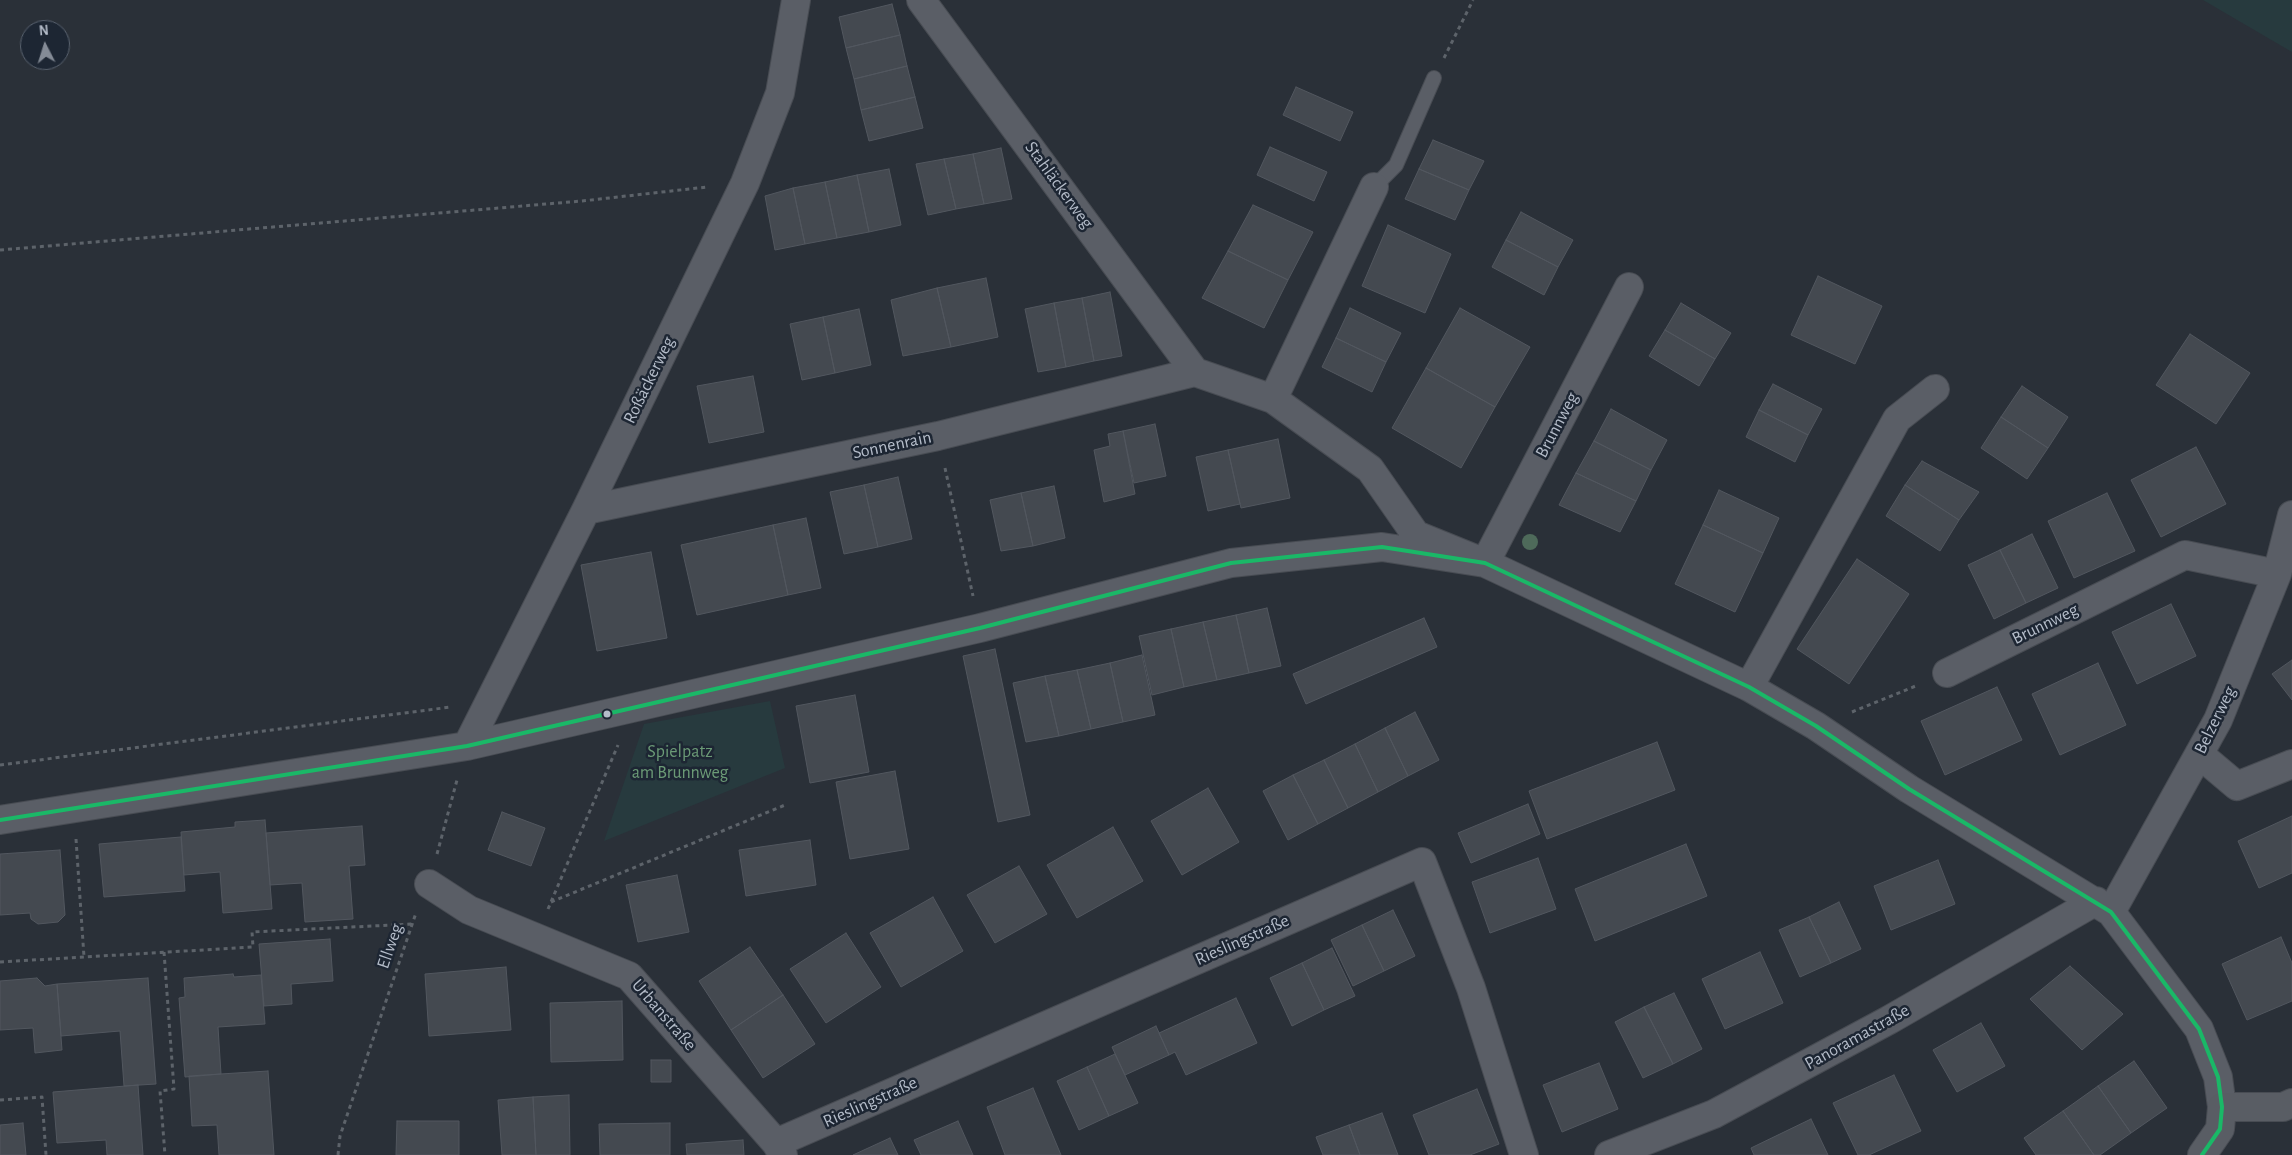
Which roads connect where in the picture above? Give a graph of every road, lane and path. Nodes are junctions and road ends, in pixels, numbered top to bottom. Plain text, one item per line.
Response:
1 (796, 0) edge
2 (921, 0) edge
3 (1473, 0) edge
4 (1434, 78) joint
5 (745, 183) junction
6 (1374, 187) joint
7 (0, 250) edge
8 (1629, 287) dead end
9 (1195, 372) junction
10 (1935, 389) dead end
11 (1274, 399) junction
12 (938, 436) junction
13 (586, 510) junction
14 (2292, 515) edge
15 (1485, 563) junction
16 (2278, 574) junction
17 (980, 628) junction
18 (1947, 673) joint
19 (1749, 687) junction
20 (488, 702) junction
21 (633, 710) junction
22 (1816, 726) junction
23 (467, 746) junction
24 (2199, 754) junction
25 (2292, 764) edge
26 (0, 765) edge
27 (785, 805) dead end
28 (74, 808) junction
29 (0, 820) edge
30 (429, 884) junction
31 (551, 902) junction
32 (2104, 907) junction
33 (412, 924) junction
34 (535, 939) junction
35 (164, 952) junction
36 (84, 957) junction
37 (0, 962) edge
38 (0, 1100) edge
39 (2292, 1103) edge
40 (2222, 1107) junction
41 (779, 1149) edge
42 (46, 1155) edge
43 (165, 1155) edge
44 (338, 1155) edge
45 (1524, 1155) edge
46 (1609, 1155) edge
47 (2202, 1155) edge

1 - 5 street, Roßäckerweg
2 - 9 street, Stahläckerweg
3 - 4 path
4 - 6 lane
5 - 7 path
5 - 13 street, Roßäckerweg
6 - 11 street
8 - 15 street, Brunnweg
9 - 11 street
9 - 12 street, Sonnenrain
10 - 19 street
11 - 15 street
12 - 13 street, Sonnenrain
12 - 17 path
13 - 20 street, Roßäckerweg
14 - 16 street, Belzerweg
15 - 17 street
15 - 19 street
16 - 18 street, Brunnweg
16 - 24 street, Belzerweg
17 - 21 street
18 - 22 path
19 - 22 street
20 - 23 street, Roßäckerweg
20 - 26 path
21 - 23 street
21 - 31 path
22 - 32 street
23 - 28 street
23 - 30 path, Ellweg
24 - 25 street
24 - 32 street, Belzerweg
27 - 31 path
28 - 29 street
28 - 36 path
30 - 33 path, Ellweg
30 - 34 street, Urbanstraße
31 - 34 path
32 - 40 street
32 - 46 street, Panoramastraße
33 - 35 path
33 - 44 path, Ellweg
34 - 41 street, Urbanstraße
35 - 36 path
35 - 43 path
36 - 37 path
38 - 42 path
39 - 40 street
40 - 47 street
41 - 45 street, Rieslingstraße

